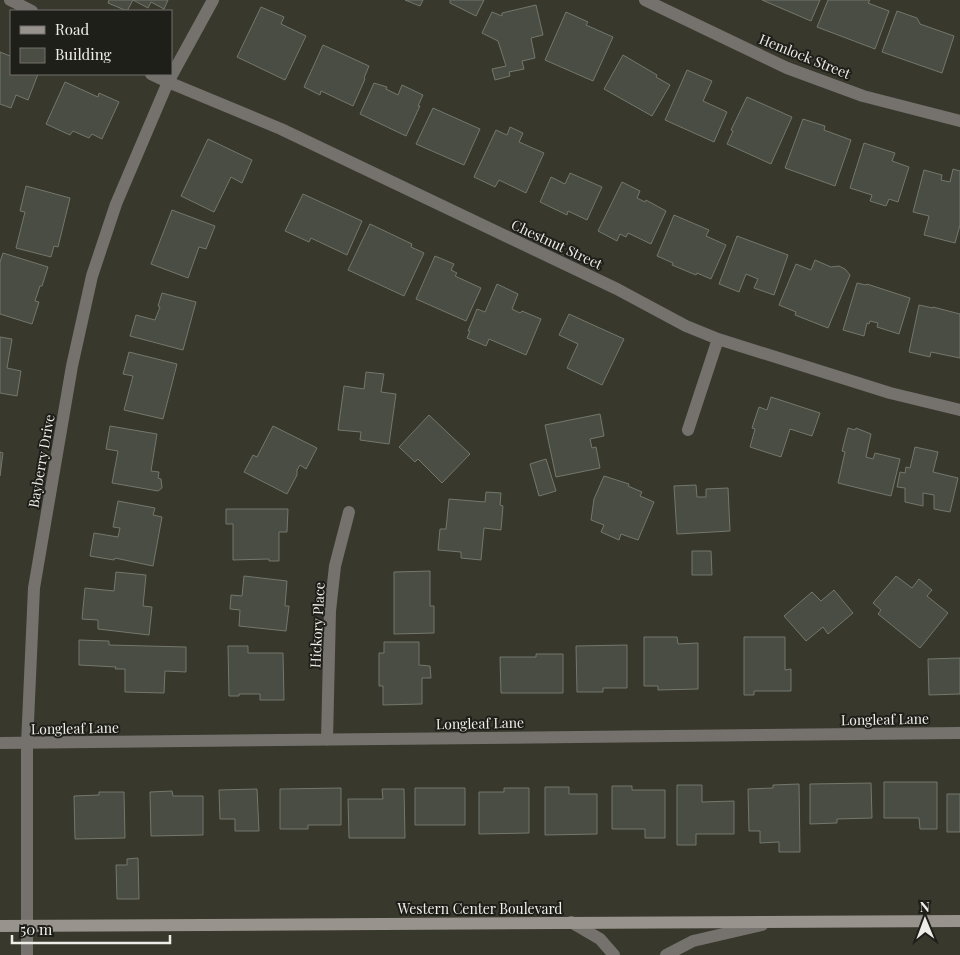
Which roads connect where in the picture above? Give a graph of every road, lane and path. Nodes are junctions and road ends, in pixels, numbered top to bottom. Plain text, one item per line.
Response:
1 (10, 0) edge
2 (213, 0) edge
3 (645, 0) edge
4 (30, 10) edge
5 (154, 75) edge
6 (172, 75) edge
7 (172, 75) edge
8 (168, 82) junction
9 (960, 121) edge
10 (718, 339) junction
11 (960, 410) edge
12 (688, 430) dead end
13 (349, 512) dead end
14 (960, 733) edge
15 (327, 740) junction
16 (0, 744) edge
17 (27, 744) junction
18 (960, 921) edge
19 (570, 922) junction
20 (771, 922) junction
21 (26, 925) junction
22 (0, 926) edge
23 (27, 955) edge
24 (614, 955) edge
25 (666, 955) edge

1 - 4 street
2 - 7 street, Bayberry Drive
3 - 9 street, Hemlock Street
5 - 8 street, Chestnut Street
6 - 8 street, Bayberry Drive
8 - 10 street, Chestnut Street
8 - 17 street, Bayberry Drive
10 - 11 street, Chestnut Street
10 - 12 street
13 - 15 street, Hickory Place
14 - 15 street, Longleaf Lane
15 - 17 street, Longleaf Lane
16 - 17 street, Longleaf Lane
17 - 21 street, Bayberry Drive
18 - 20 main road, Western Center Boulevard
19 - 20 main road, Western Center Boulevard
19 - 21 main road, Western Center Boulevard
19 - 24 street
20 - 25 street
21 - 22 main road, Western Center Boulevard
21 - 23 street, Bayberry Drive

